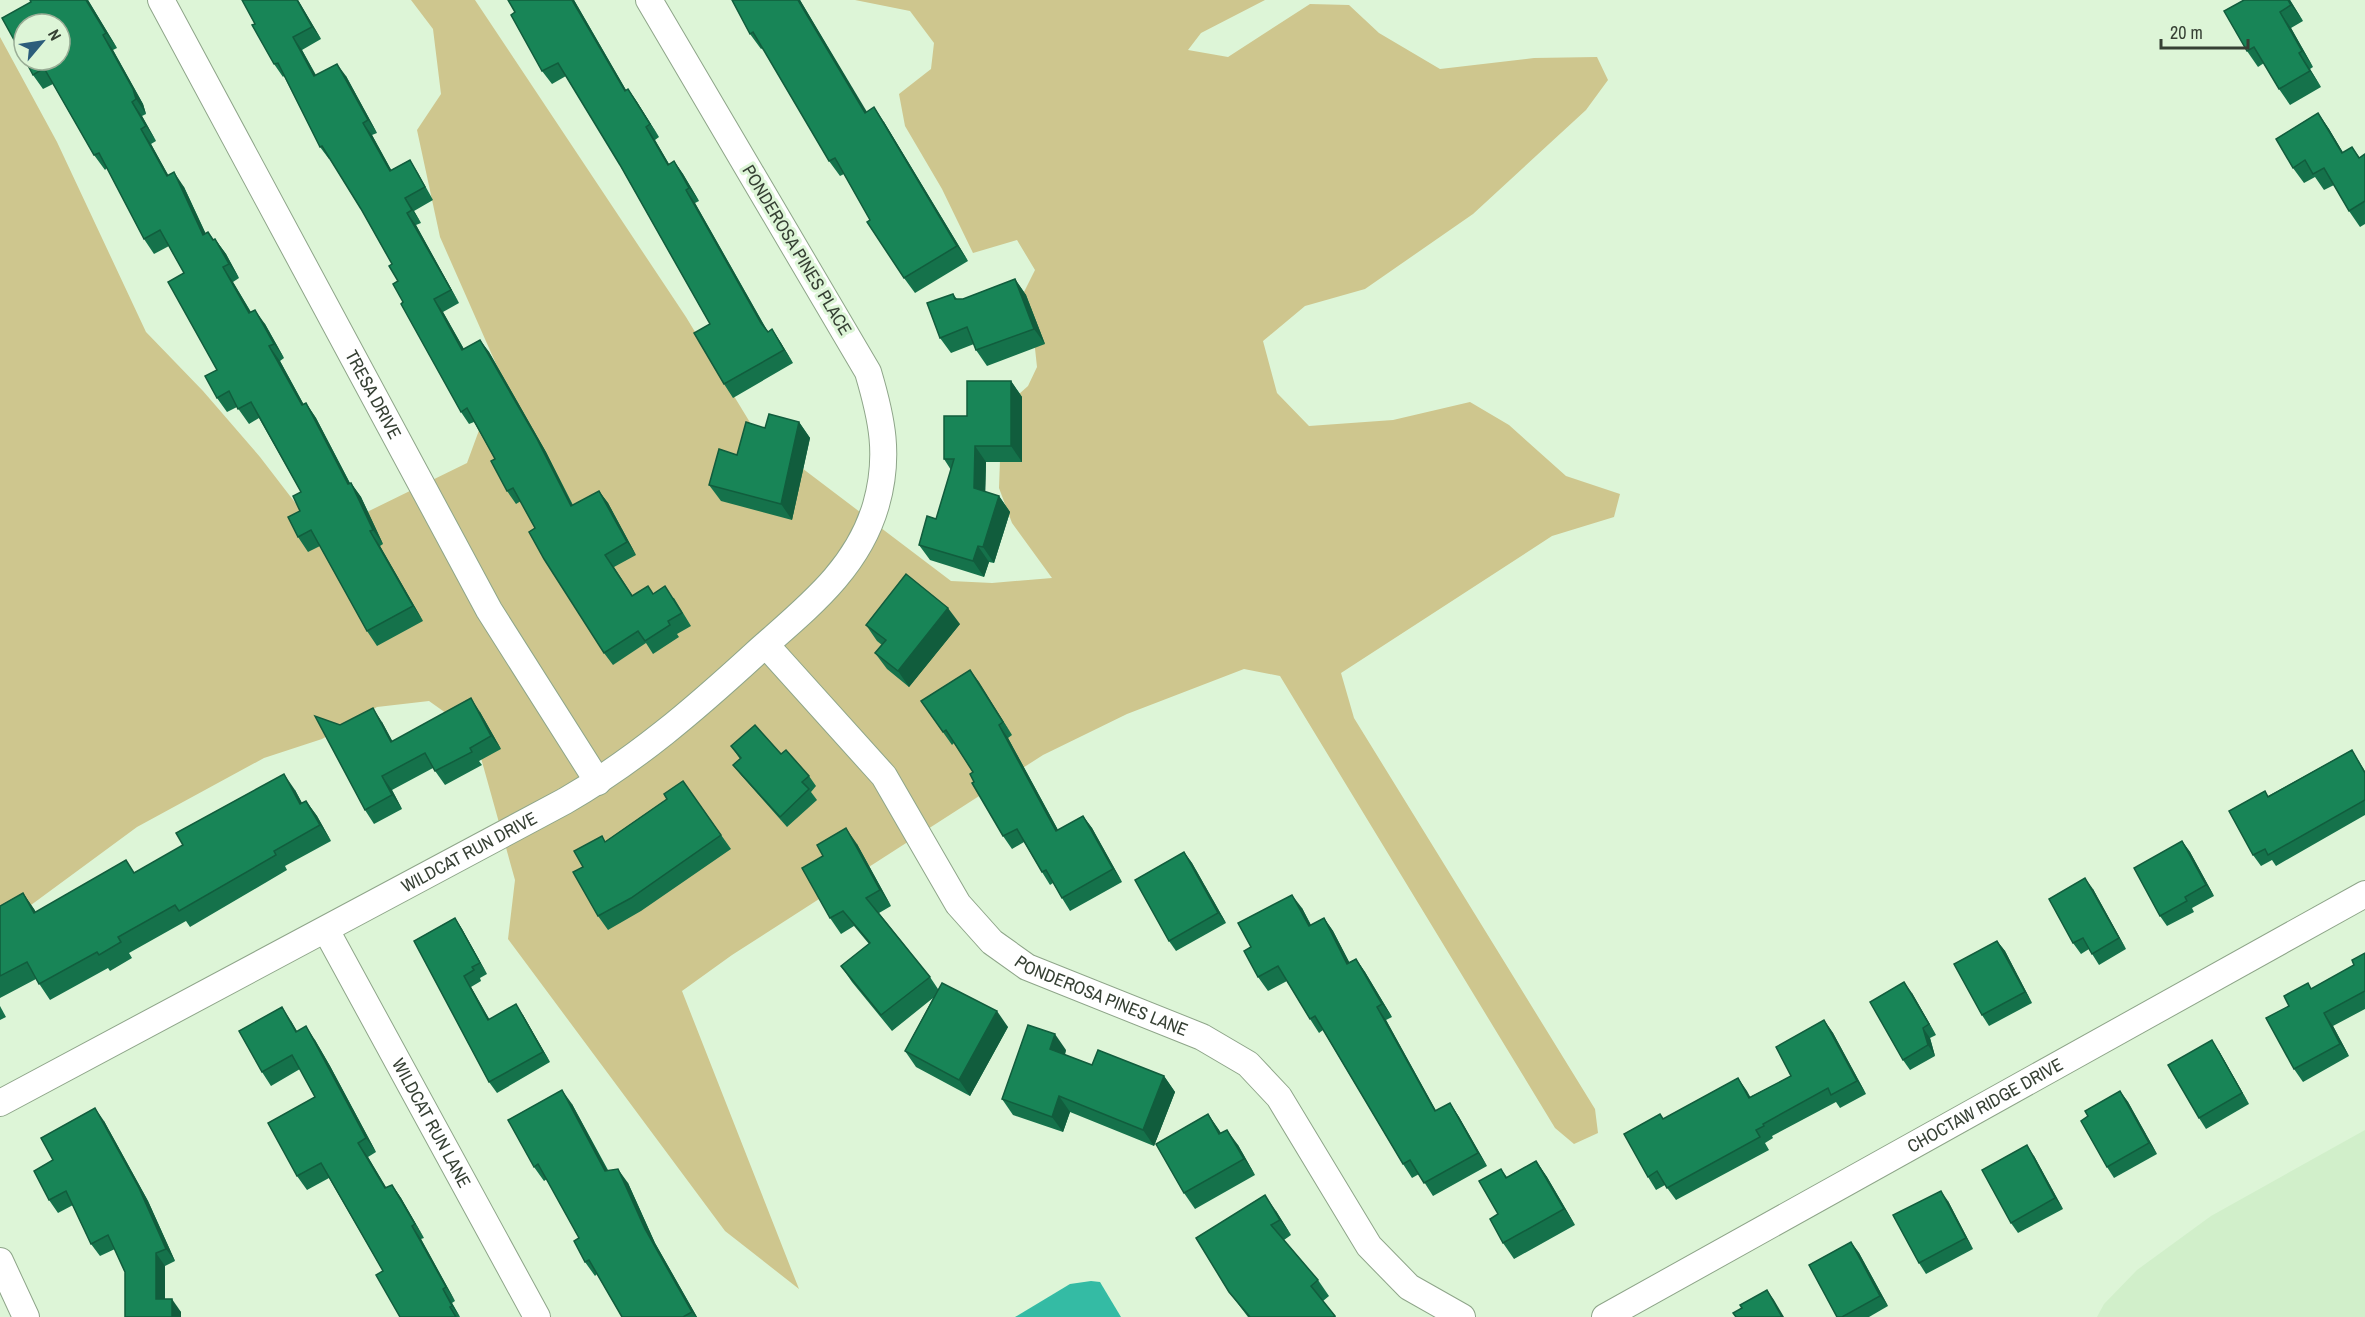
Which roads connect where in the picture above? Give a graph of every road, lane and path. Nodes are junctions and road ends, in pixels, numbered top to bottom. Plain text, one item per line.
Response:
1 (161, 0) edge
2 (649, 0) edge
3 (872, 517) joint
4 (766, 645) junction
5 (598, 782) junction
6 (2365, 894) edge
7 (326, 930) junction
8 (0, 1103) edge
9 (0, 1261) edge
10 (26, 1317) edge
11 (537, 1317) edge
12 (1462, 1317) edge
13 (1605, 1317) edge

1 - 5 street, TRESA DRIVE
2 - 3 street, PONDEROSA PINES PLACE
3 - 4 street, WILDCAT RUN DRIVE
4 - 5 street, WILDCAT RUN DRIVE
4 - 12 street, PONDEROSA PINES LANE
5 - 7 street, WILDCAT RUN DRIVE
6 - 13 street, CHOCTAW RIDGE DRIVE
7 - 8 street, WILDCAT RUN DRIVE
7 - 11 street, WILDCAT RUN LANE
9 - 10 street

